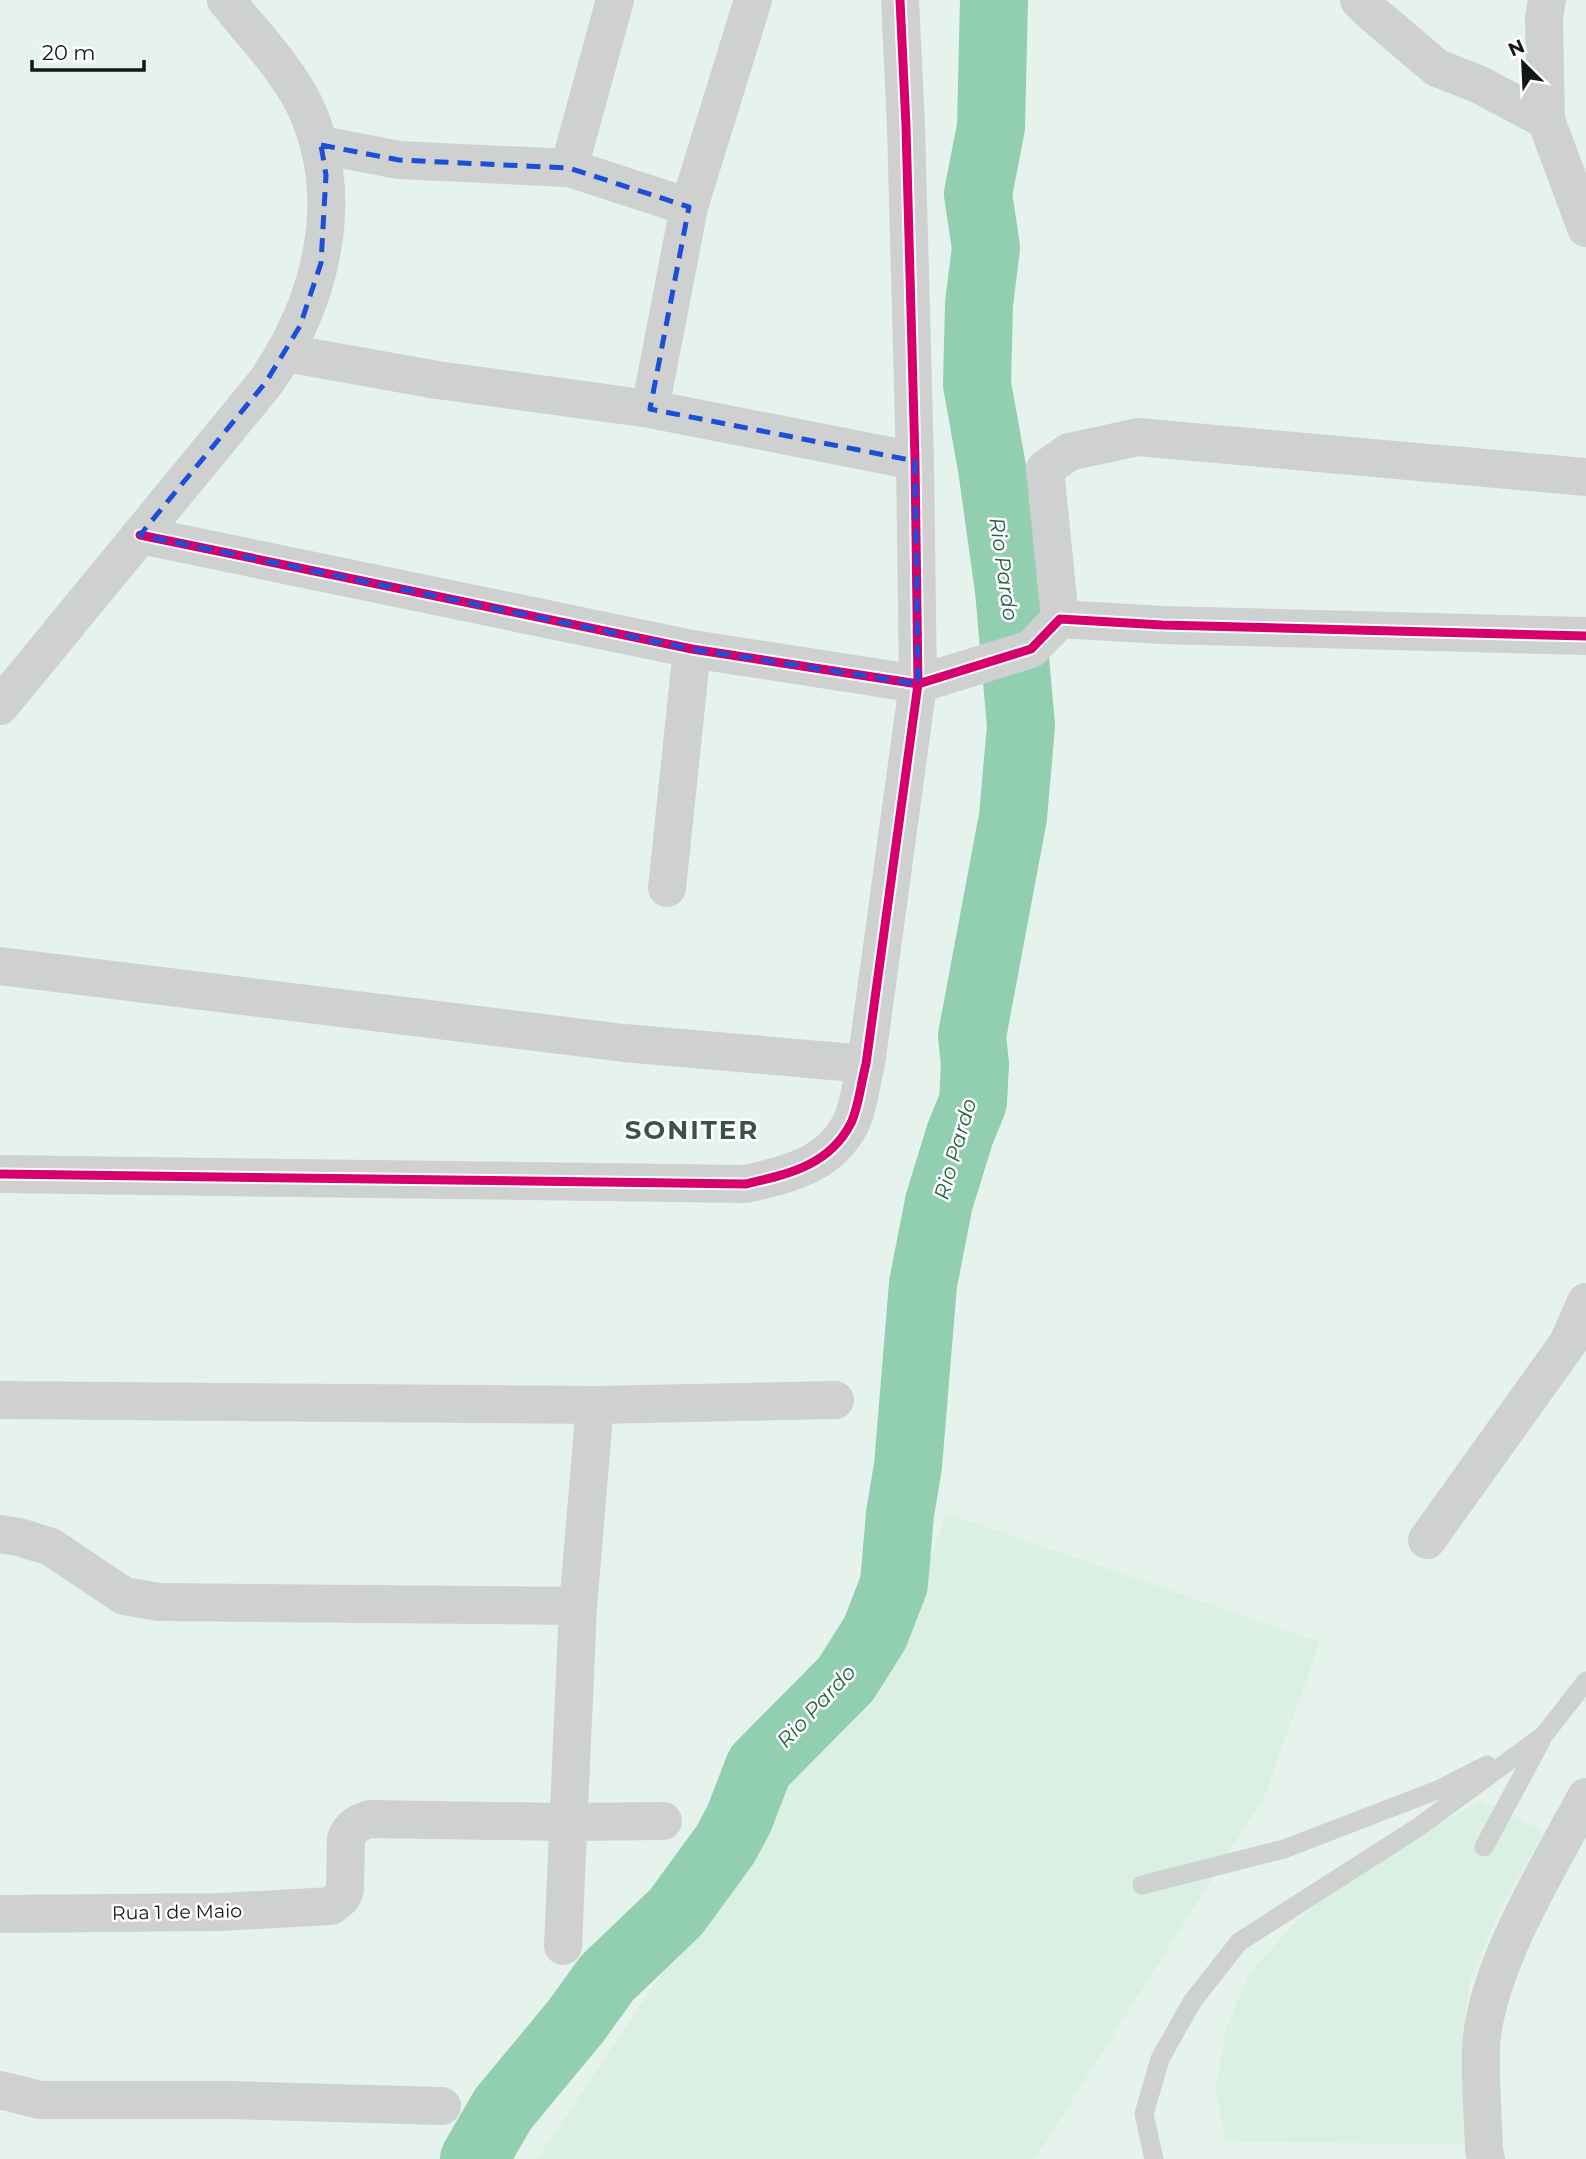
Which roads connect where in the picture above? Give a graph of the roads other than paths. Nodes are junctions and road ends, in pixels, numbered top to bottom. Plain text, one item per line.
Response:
1 (226, 0) edge
2 (753, 0) edge
3 (900, 0) edge
4 (1359, 0) edge
5 (1547, 0) edge
6 (604, 6) edge
7 (1546, 120) junction
8 (321, 145) junction
9 (569, 168) junction
10 (689, 207) junction
11 (1586, 228) edge
12 (286, 353) junction
13 (650, 409) junction
14 (915, 461) junction
15 (1586, 477) edge
16 (140, 535) junction
17 (1060, 619) junction
18 (1586, 636) edge
19 (692, 649) junction
20 (918, 684) junction
21 (0, 706) edge
22 (667, 888) dead end
23 (0, 967) edge
24 (866, 1064) junction
25 (0, 1174) edge
26 (1586, 1302) edge
27 (835, 1399) dead end
28 (0, 1400) edge
29 (594, 1405) junction
30 (0, 1534) edge
31 (1427, 1540) dead end
32 (578, 1606) junction
33 (1586, 1681) edge
34 (1544, 1735) junction
35 (1586, 1797) edge
36 (663, 1821) dead end
37 (567, 1822) junction
38 (1484, 1847) dead end
39 (1142, 1885) dead end
40 (0, 1914) edge
41 (563, 1945) dead end
42 (0, 2090) edge
43 (442, 2106) dead end
44 (1154, 2159) edge
45 (1486, 2159) edge

1 - 8 street
2 - 10 street
3 - 14 street
4 - 7 street
5 - 7 street
6 - 9 street
7 - 11 street
8 - 9 street
8 - 12 street
9 - 10 street
10 - 13 street
12 - 13 street
12 - 16 street
13 - 14 street
14 - 20 street
15 - 17 street
16 - 19 street
16 - 21 street
17 - 18 street
17 - 20 street
19 - 20 street
19 - 22 street
20 - 24 street
23 - 24 street
24 - 25 street
26 - 31 street
27 - 29 street
28 - 29 street
29 - 32 street
30 - 32 street
32 - 37 street
33 - 34 lane
34 - 38 lane
34 - 39 lane
34 - 44 lane
35 - 45 street
36 - 37 street
37 - 40 street, Rua 1 de Maio
37 - 41 street
42 - 43 street

